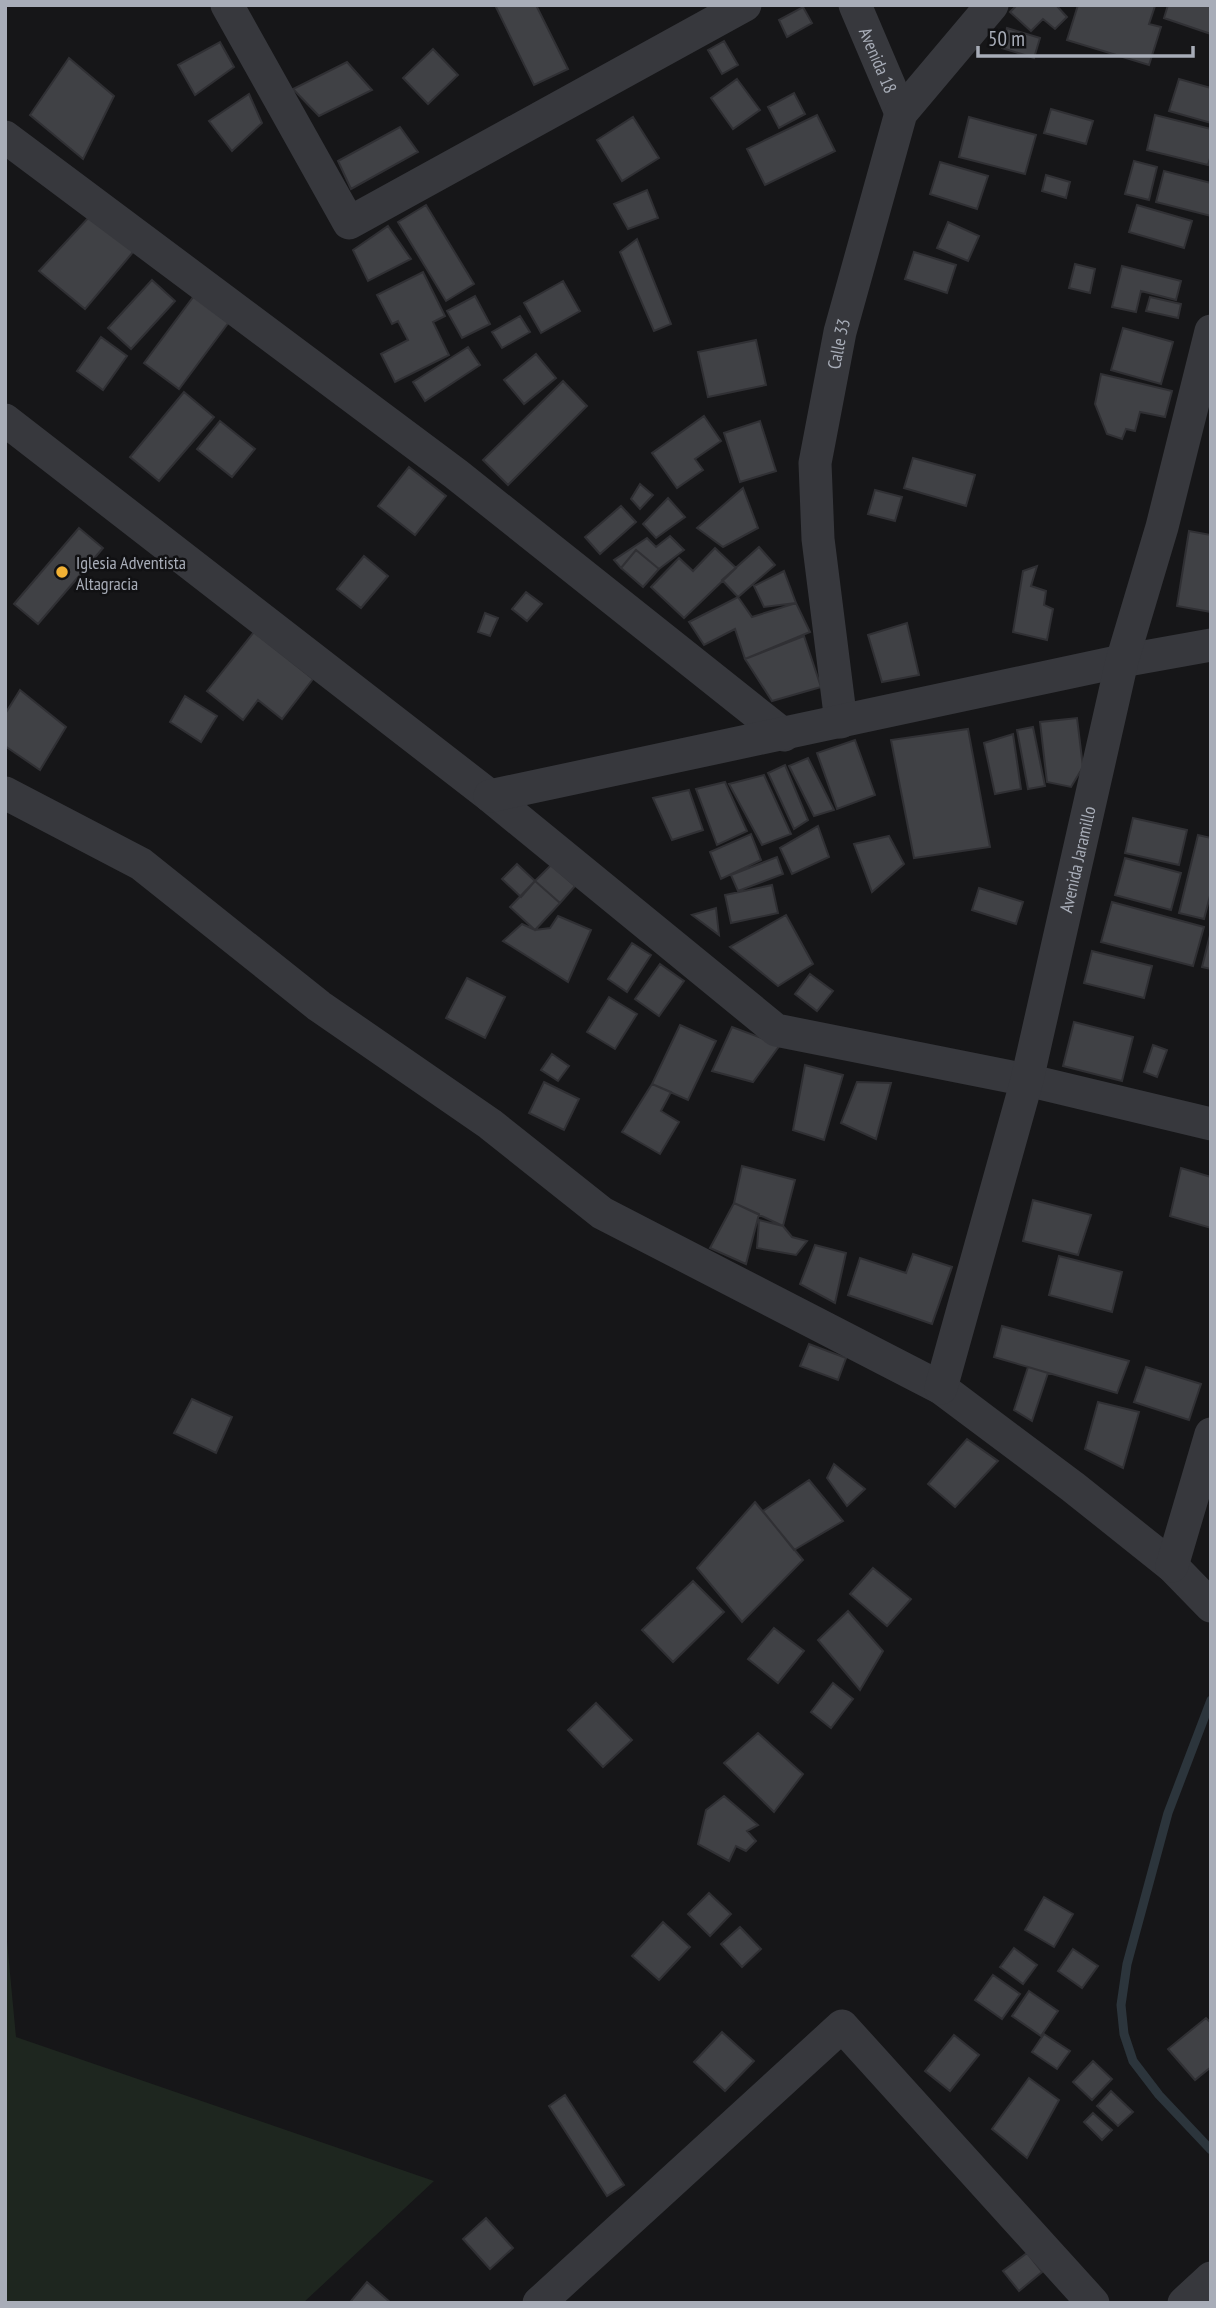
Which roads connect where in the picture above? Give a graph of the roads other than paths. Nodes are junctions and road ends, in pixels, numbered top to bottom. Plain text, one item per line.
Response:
1 (227, 5) edge
2 (745, 5) edge
3 (855, 5) edge
4 (992, 5) edge
5 (901, 113) junction
6 (5, 137) edge
7 (1211, 331) edge
8 (5, 420) edge
9 (1211, 645) edge
10 (1122, 661) junction
11 (841, 722) junction
12 (783, 735) junction
13 (5, 793) edge
14 (490, 796) junction
15 (1027, 1080) junction
16 (1211, 1124) edge
17 (941, 1388) junction
18 (1211, 1434) edge
19 (1172, 1566) junction
20 (1211, 1606) edge
21 (1211, 2278) edge
22 (539, 2303) edge
23 (1093, 2303) edge
24 (1184, 2303) edge

1 - 2 street
3 - 5 street, Avenida 18
4 - 5 street, Calle 33
5 - 11 street, Calle 33
6 - 12 street
7 - 10 street, Avenida Jaramillo
8 - 14 street
9 - 10 street
10 - 11 street
10 - 15 street, Avenida Jaramillo
11 - 12 street
12 - 14 street
13 - 17 street
14 - 15 street
15 - 16 street
15 - 17 street, Avenida Jaramillo
17 - 19 street
18 - 19 street
19 - 20 street
21 - 24 street
22 - 23 street

